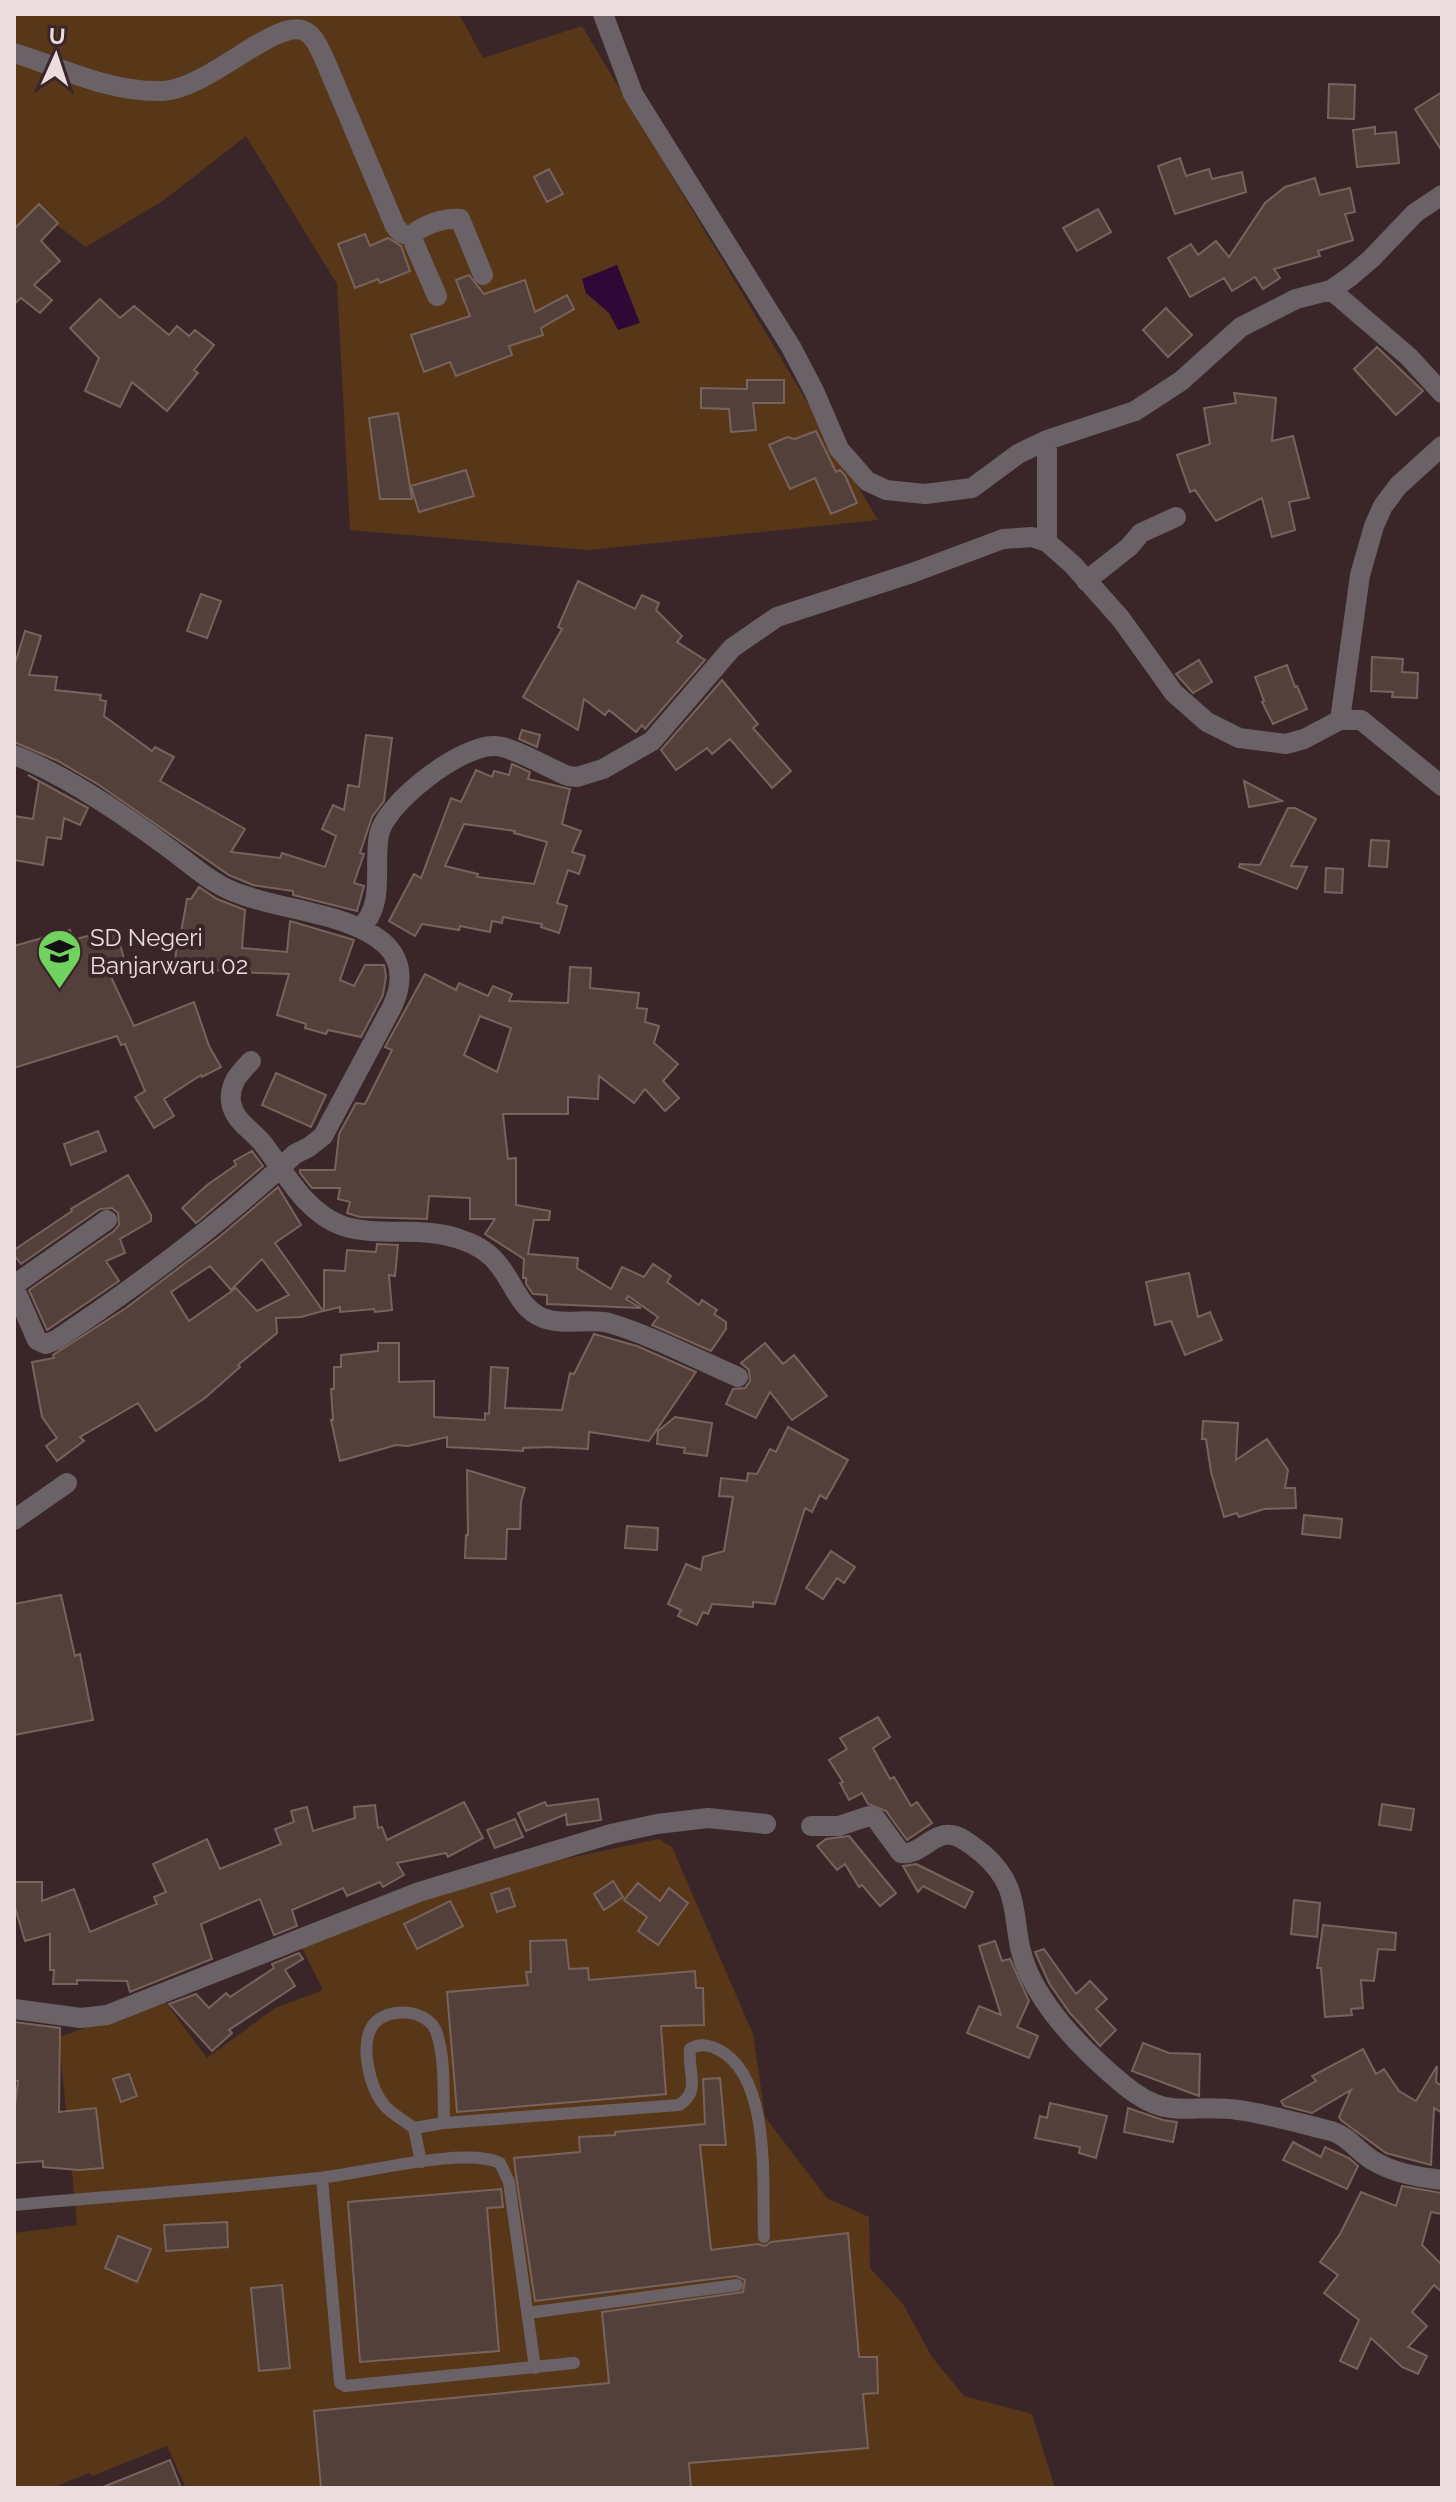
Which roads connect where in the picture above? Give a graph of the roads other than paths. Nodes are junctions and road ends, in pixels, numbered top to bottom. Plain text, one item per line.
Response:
1 (603, 14) edge
2 (14, 53) edge
3 (1442, 195) edge
4 (411, 236) junction
5 (483, 275) dead end
6 (1331, 290) junction
7 (437, 296) dead end
8 (1442, 393) edge
9 (1047, 440) junction
10 (1442, 446) edge
11 (1176, 517) dead end
12 (1047, 542) junction
13 (1086, 581) junction
14 (1340, 720) junction
15 (14, 755) edge
16 (1442, 786) edge
17 (360, 928) junction
18 (251, 1061) dead end
19 (280, 1169) junction
20 (107, 1220) dead end
21 (14, 1286) edge
22 (738, 1377) dead end
23 (67, 1483) dead end
24 (14, 1520) edge
25 (766, 1824) dead end
26 (811, 1826) dead end
27 (14, 2009) edge
28 (444, 2123) junction
29 (414, 2128) junction
30 (421, 2162) junction
31 (322, 2178) junction
32 (1442, 2180) edge
33 (14, 2205) edge
34 (764, 2237) dead end
35 (737, 2285) dead end
36 (528, 2313) junction
37 (574, 2363) dead end
38 (535, 2368) junction

1 - 9 street
2 - 4 street
3 - 6 street
4 - 5 street
4 - 7 street
6 - 8 street
6 - 9 street
9 - 12 street
10 - 14 street
11 - 13 street
12 - 13 street
12 - 17 street
13 - 14 street
14 - 16 street
15 - 17 street
17 - 19 street
18 - 19 street
19 - 21 street
19 - 22 street
20 - 21 street
23 - 24 street
25 - 27 street
26 - 32 street
28 - 29 lane
28 - 29 lane
28 - 34 lane
29 - 30 lane
30 - 31 lane
30 - 36 lane
31 - 33 lane
31 - 38 lane
35 - 36 lane
36 - 38 lane
37 - 38 lane

